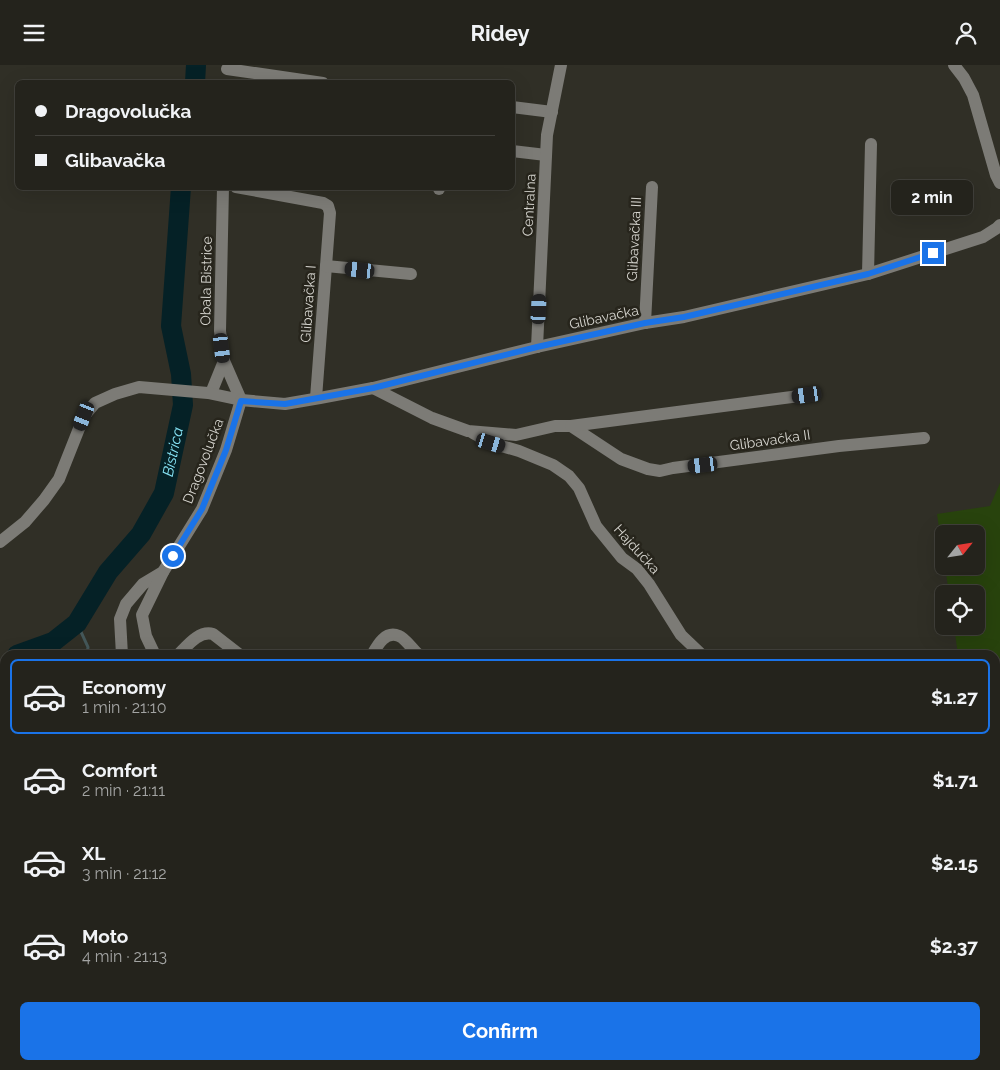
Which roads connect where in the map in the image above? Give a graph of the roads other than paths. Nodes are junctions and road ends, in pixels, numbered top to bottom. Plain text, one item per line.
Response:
1 (561, 65) edge
2 (954, 65) edge
3 (227, 67) edge
4 (227, 80) edge
5 (305, 80) edge
6 (515, 107) edge
7 (552, 112) junction
8 (871, 144) dead end
9 (515, 151) edge
10 (546, 155) junction
11 (1000, 183) edge
12 (652, 187) dead end
13 (223, 190) edge
14 (252, 190) edge
15 (1000, 225) edge
16 (326, 266) junction
17 (868, 274) junction
18 (411, 275) dead end
19 (645, 323) junction
20 (537, 347) junction
21 (224, 361) junction
22 (373, 388) junction
23 (209, 393) junction
24 (807, 395) dead end
25 (316, 398) junction
26 (241, 401) junction
27 (571, 426) junction
28 (468, 431) junction
29 (924, 438) dead end
30 (0, 541) edge
31 (163, 572) junction
32 (122, 650) edge
33 (153, 650) edge
34 (183, 650) edge
35 (233, 650) edge
36 (376, 650) edge
37 (414, 650) edge
38 (697, 650) edge

1 - 7 street, Centralna
2 - 11 street
3 - 4 street
3 - 5 street
6 - 7 street
7 - 10 street, Centralna
8 - 17 street
9 - 10 street
10 - 20 street, Centralna
12 - 19 street, Glibavačka III
13 - 21 street, Obala Bistrice
14 - 16 street, Glibavačka I
15 - 17 street, Glibavačka
16 - 18 street
16 - 25 street, Glibavačka I
17 - 19 street, Glibavačka
19 - 20 street, Glibavačka
20 - 22 street, Glibavačka
21 - 23 street
21 - 26 street, Obala Bistrice
22 - 25 street, Glibavačka
22 - 28 street
23 - 26 street, Glibavačka
23 - 30 street, Glibavačka
24 - 27 street
25 - 26 street, Glibavačka
26 - 31 street, Dragovolučka
27 - 28 street
27 - 29 street, Glibavačka II
28 - 38 street, Hajdučka
31 - 32 street, Dragovolučka
31 - 33 street
34 - 35 street
36 - 37 street

